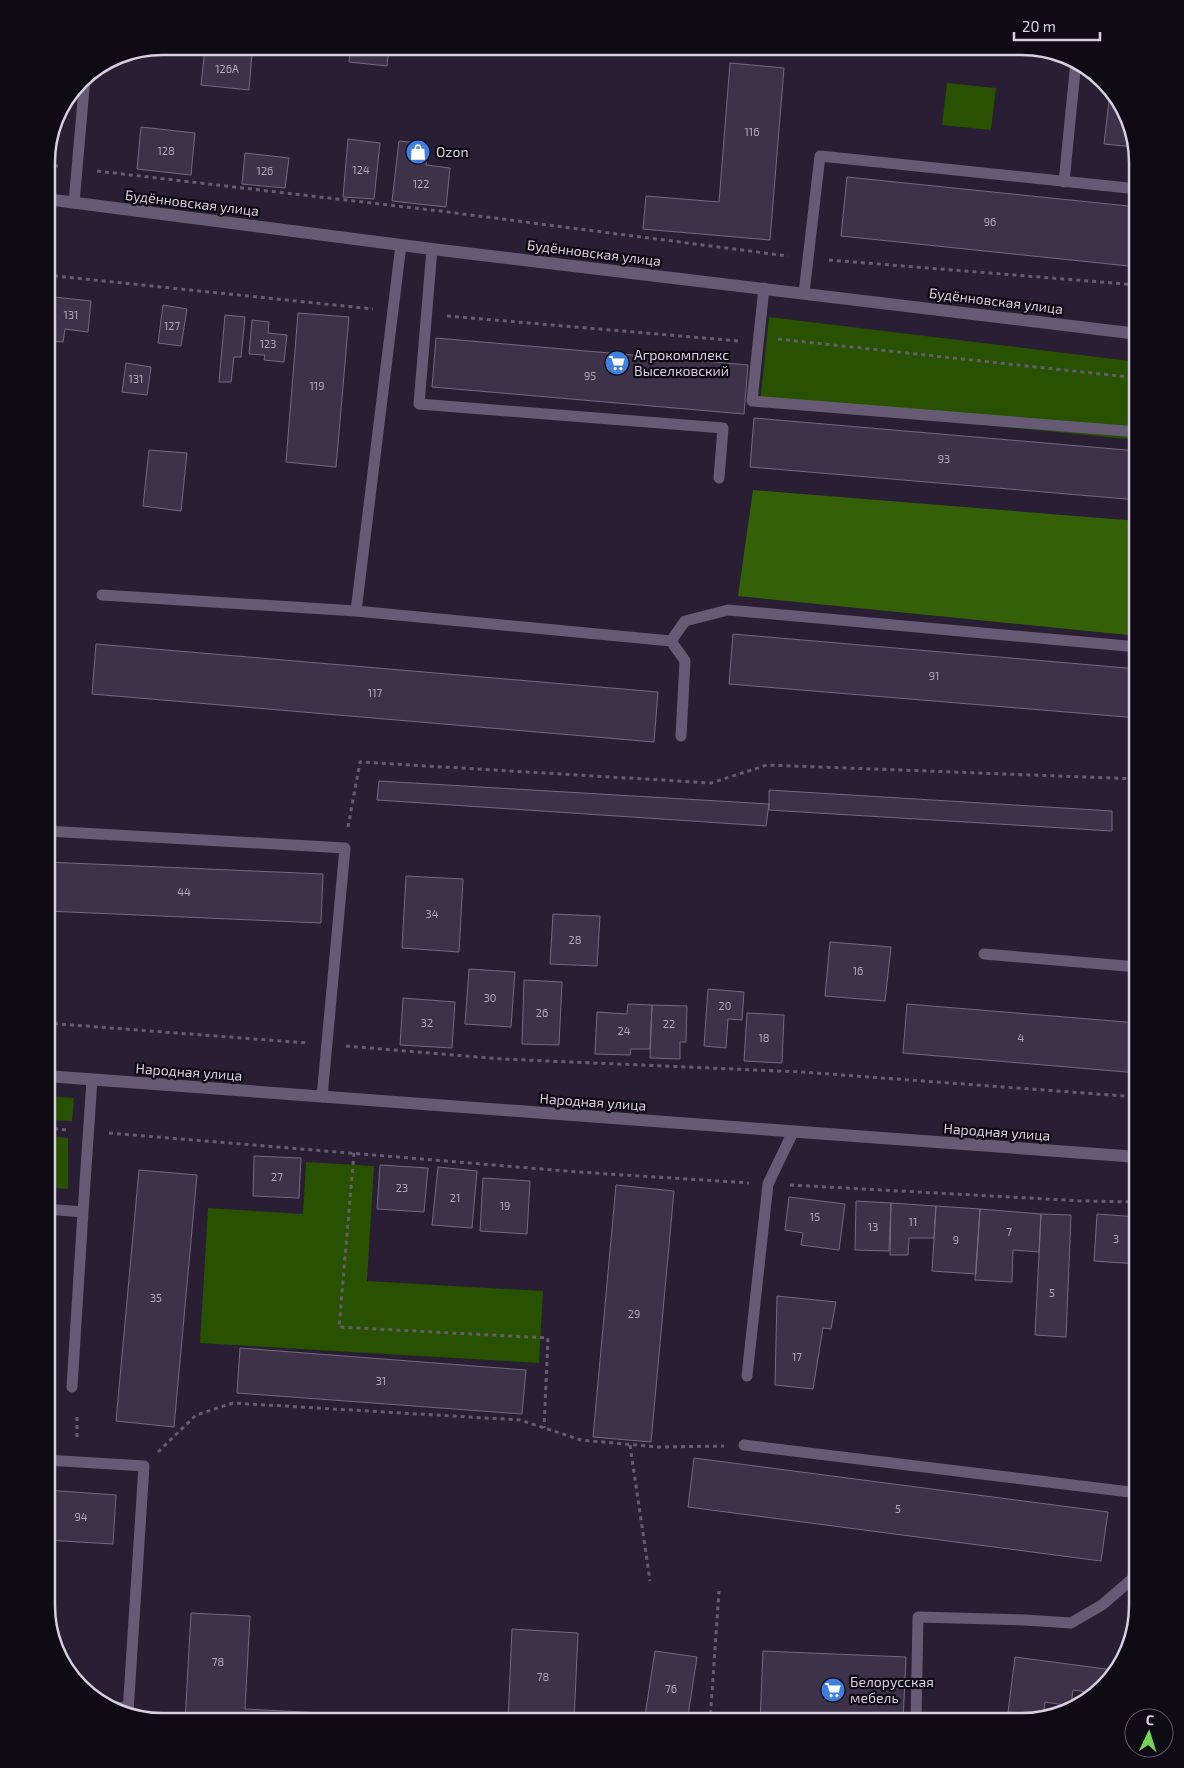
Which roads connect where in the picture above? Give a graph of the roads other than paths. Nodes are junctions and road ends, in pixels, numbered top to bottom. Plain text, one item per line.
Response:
1 (1075, 69) edge
2 (84, 90) edge
3 (1064, 182) junction
4 (1129, 188) edge
5 (55, 200) edge
6 (74, 203) junction
7 (401, 245) junction
8 (432, 249) junction
9 (764, 288) junction
10 (804, 293) junction
11 (1129, 333) edge
12 (1129, 431) edge
13 (719, 478) dead end
14 (102, 595) dead end
15 (356, 611) junction
16 (672, 641) junction
17 (1129, 646) edge
18 (681, 736) dead end
19 (55, 831) edge
20 (984, 954) dead end
21 (1129, 967) edge
22 (55, 1077) edge
23 (92, 1080) junction
24 (322, 1097) junction
25 (792, 1132) junction
26 (1129, 1156) edge
27 (55, 1209) edge
28 (83, 1212) junction
29 (746, 1376) dead end
30 (72, 1387) dead end
31 (744, 1445) road end
32 (55, 1461) edge
33 (1129, 1492) edge
34 (1129, 1582) edge
35 (128, 1707) edge
36 (916, 1713) edge

1 - 3 lane
2 - 6 lane
3 - 4 lane
3 - 10 lane
5 - 6 street, Будённовская улица
6 - 7 street, Будённовская улица
7 - 8 street, Будённовская улица
7 - 15 lane
8 - 9 street, Будённовская улица
8 - 13 lane
9 - 10 street, Будённовская улица
9 - 12 lane
10 - 11 street, Будённовская улица
14 - 15 lane
15 - 16 lane
16 - 17 lane
16 - 18 lane
19 - 24 lane
20 - 21 lane
22 - 23 street, Народная улица
23 - 24 street, Народная улица
23 - 28 lane
24 - 25 street, Народная улица
25 - 26 street, Народная улица
25 - 29 lane
27 - 28 lane
28 - 30 lane
31 - 33 lane
32 - 35 lane
34 - 36 lane

